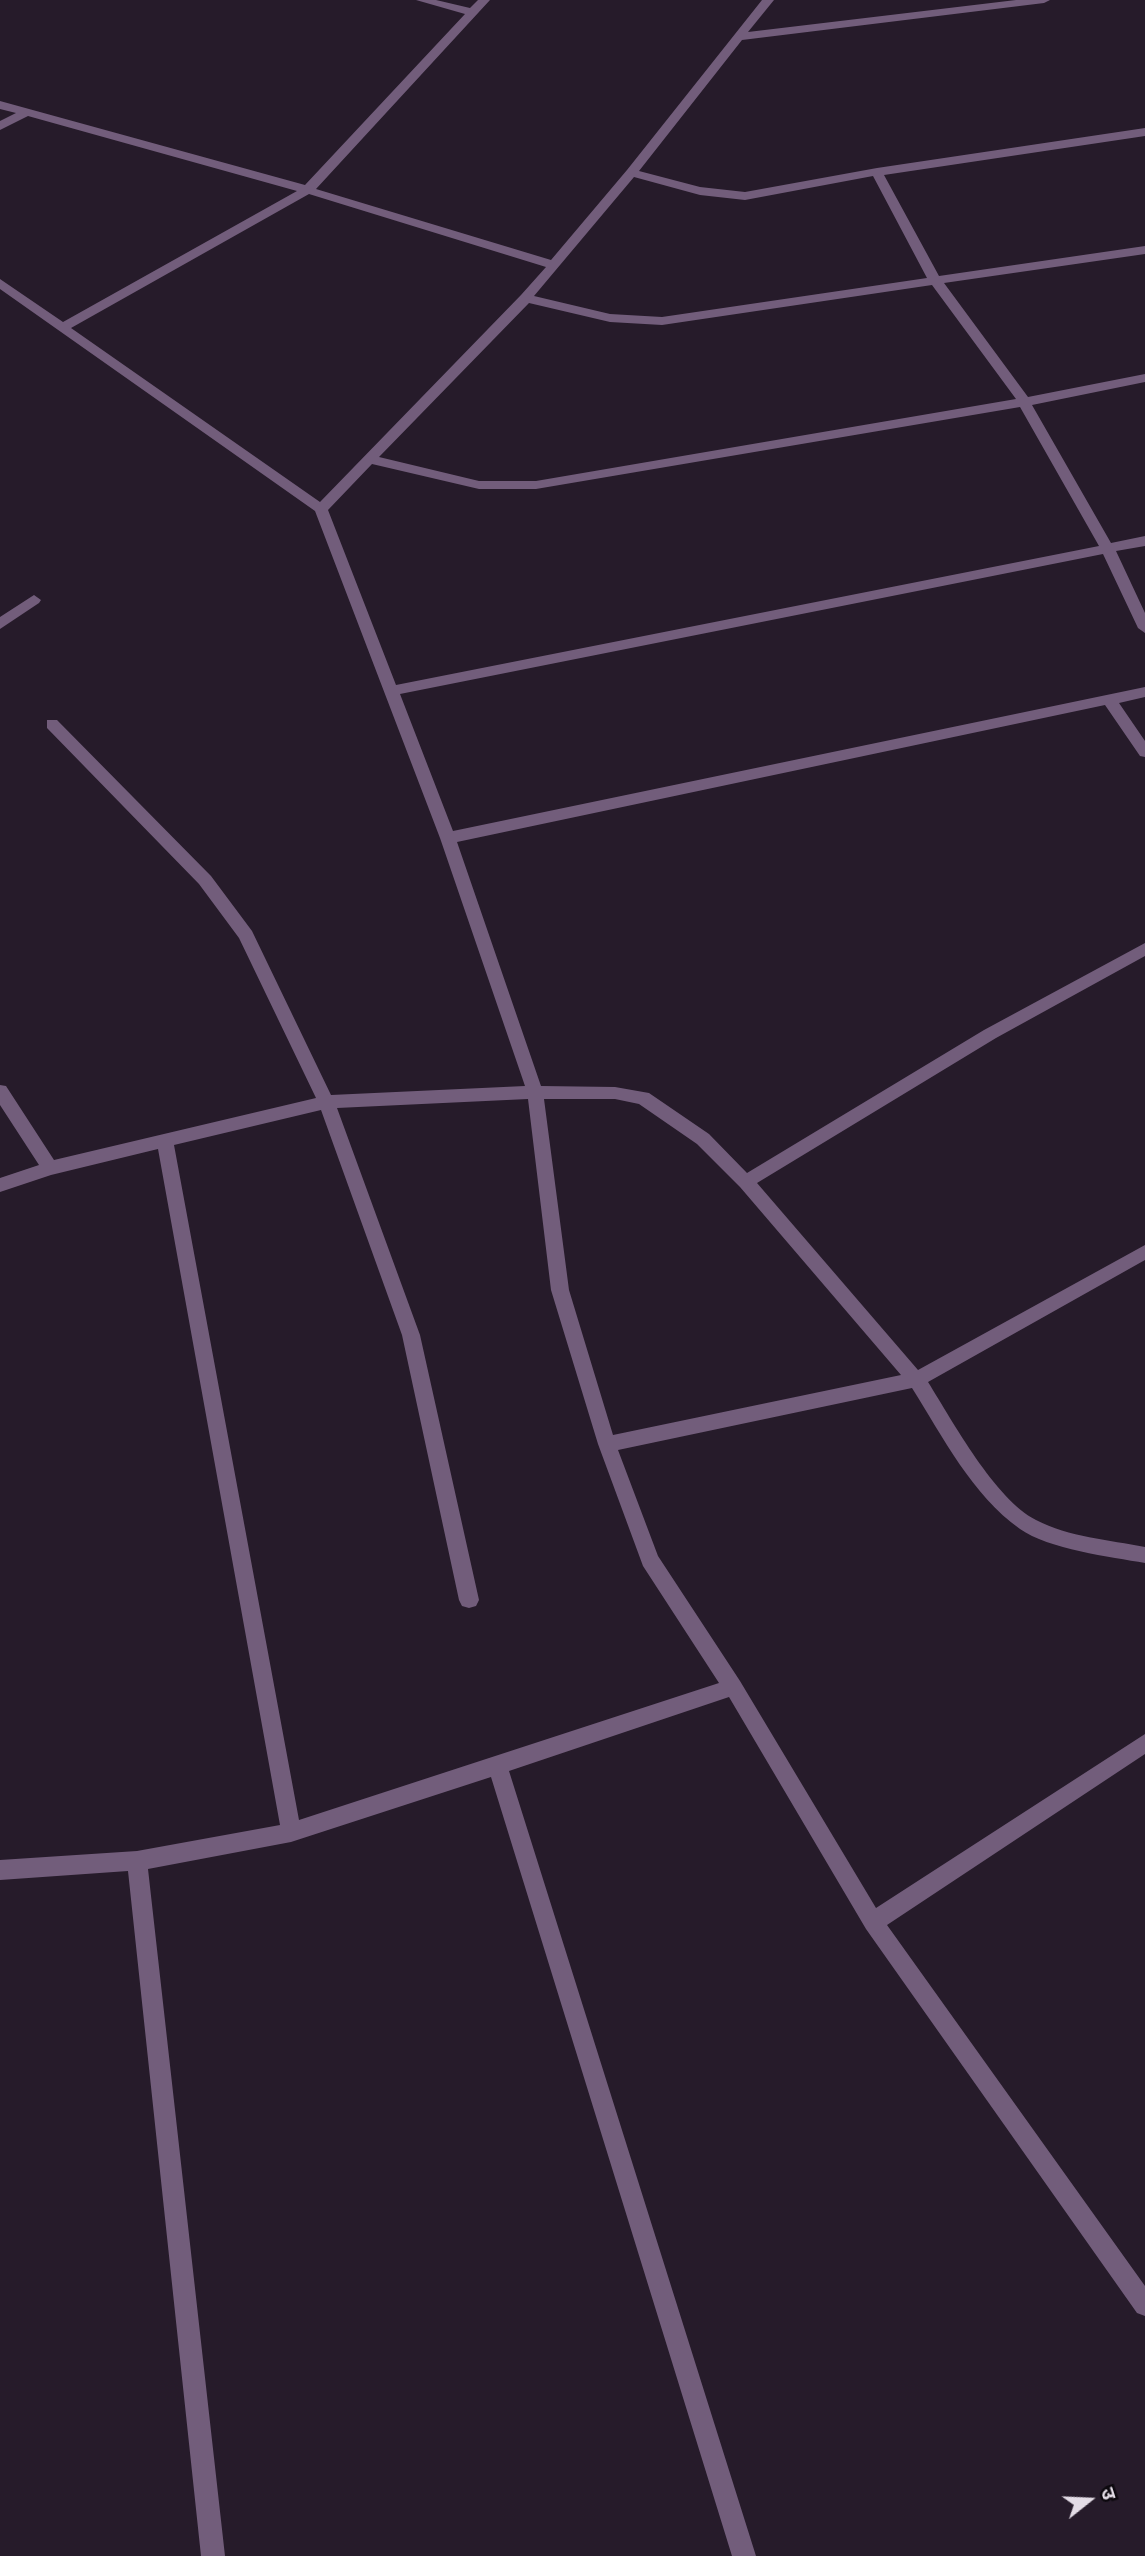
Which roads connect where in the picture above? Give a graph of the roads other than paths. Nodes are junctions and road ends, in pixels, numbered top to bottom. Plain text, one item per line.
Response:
1 (422, 0) edge
2 (484, 0) edge
3 (768, 0) edge
4 (1044, 0) edge
5 (472, 12) junction
6 (739, 37) junction
7 (0, 105) edge
8 (28, 112) junction
9 (0, 126) edge
10 (1145, 132) edge
11 (877, 172) junction
12 (631, 173) junction
13 (308, 190) junction
14 (1145, 250) edge
15 (554, 265) junction
16 (934, 279) junction
17 (0, 283) edge
18 (526, 298) junction
19 (62, 328) junction
20 (1145, 378) edge
21 (1023, 400) junction
22 (367, 459) junction
23 (321, 509) junction
24 (1145, 541) edge
25 (1107, 548) junction
26 (34, 600) dead end
27 (0, 624) edge
28 (1145, 628) edge
29 (392, 691) junction
30 (1145, 692) edge
31 (1108, 698) junction
32 (52, 724) dead end
33 (1145, 752) edge
34 (449, 838) junction
35 (1145, 949) edge
36 (0, 1091) edge
37 (535, 1092) junction
38 (326, 1102) junction
39 (165, 1139) junction
40 (50, 1168) junction
41 (747, 1182) junction
42 (0, 1185) edge
43 (1145, 1252) edge
44 (916, 1380) junction
45 (607, 1444) junction
46 (1145, 1555) edge
47 (469, 1600) dead end
48 (733, 1686) junction
49 (1145, 1743) edge
50 (496, 1766) junction
51 (290, 1832) junction
52 (137, 1861) junction
53 (0, 1870) edge
54 (873, 1922) junction
55 (1143, 2298) edge
56 (213, 2556) edge
57 (744, 2556) edge

1 - 5 street
2 - 5 street
3 - 6 street
4 - 6 street
5 - 13 street
6 - 12 street
7 - 8 street
8 - 9 street
8 - 13 street
10 - 11 street
11 - 12 street
11 - 16 street
12 - 15 street
13 - 15 street
13 - 19 street
14 - 16 street
15 - 18 street
16 - 18 street
16 - 21 street
17 - 19 street
18 - 22 street
19 - 23 street
20 - 21 street
21 - 22 street
21 - 25 street
22 - 23 street
23 - 29 street
24 - 25 street
25 - 28 street
25 - 29 street
26 - 27 street
29 - 34 street
30 - 31 street
31 - 33 street
31 - 34 street
32 - 38 street
34 - 37 street
35 - 41 street
36 - 40 street
37 - 38 street
37 - 41 street
37 - 45 street
38 - 39 street
38 - 47 street
39 - 40 street
39 - 51 street
40 - 42 street
41 - 44 street
43 - 44 street
44 - 45 street
44 - 46 street
45 - 48 street
48 - 50 street
48 - 54 street
49 - 54 street
50 - 51 street
50 - 57 street
51 - 52 street
52 - 53 street
52 - 56 street
54 - 55 street

